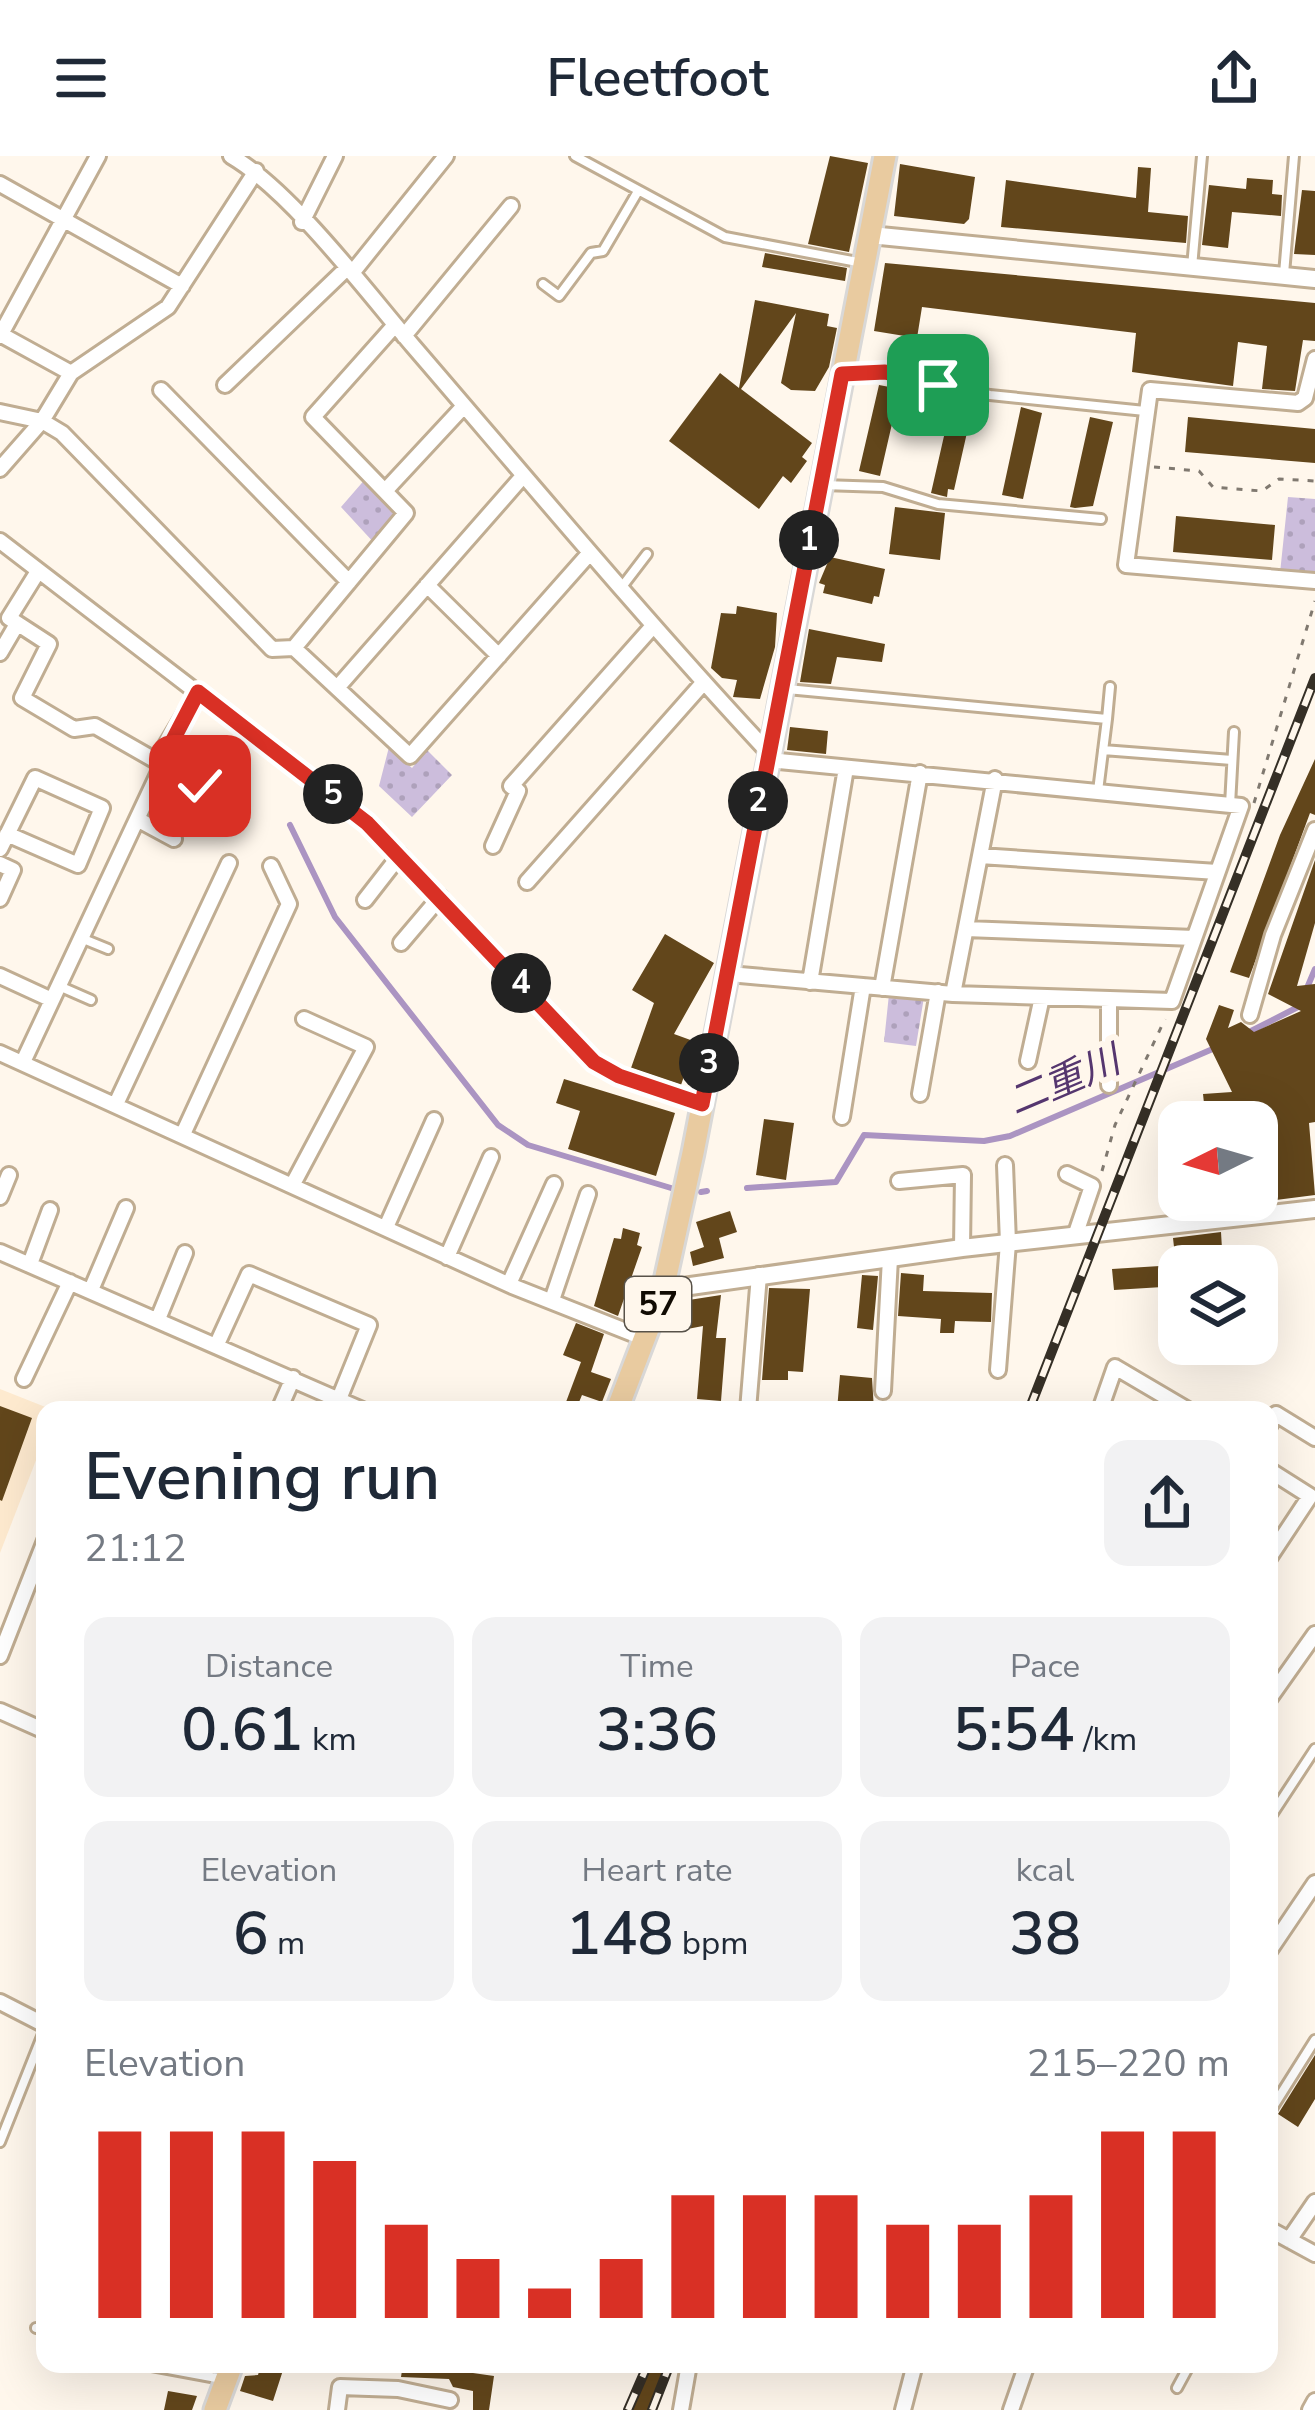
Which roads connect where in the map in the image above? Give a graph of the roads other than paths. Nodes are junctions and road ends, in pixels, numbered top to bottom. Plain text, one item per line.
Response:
1 (98, 156) edge
2 (231, 156) edge
3 (334, 156) edge
4 (446, 156) edge
5 (575, 156) edge
6 (1202, 156) edge
7 (1294, 156) edge
8 (882, 157) edge
9 (256, 171) junction
10 (0, 184) edge
11 (637, 194) junction
12 (511, 206) dead end
13 (62, 220) junction
14 (302, 222) junction
15 (870, 236) junction
16 (864, 263) junction
17 (1192, 267) junction
18 (349, 271) junction
19 (1284, 276) junction
20 (1315, 278) edge
21 (543, 284) dead end
22 (182, 286) junction
23 (400, 330) junction
24 (0, 335) edge
25 (1315, 359) edge
26 (71, 373) junction
27 (842, 374) junction
28 (225, 385) dead end
29 (161, 390) dead end
30 (464, 406) junction
31 (0, 412) edge
32 (1145, 412) junction
33 (42, 421) junction
34 (0, 469) edge
35 (523, 476) junction
36 (820, 484) junction
37 (386, 490) junction
38 (1101, 519) dead end
39 (0, 541) edge
40 (647, 554) dead end
41 (588, 555) junction
42 (37, 573) junction
43 (1315, 581) edge
44 (349, 582) junction
45 (427, 586) junction
46 (620, 590) junction
47 (17, 624) junction
48 (653, 626) junction
49 (294, 648) junction
50 (0, 653) edge
51 (499, 656) junction
52 (704, 682) junction
53 (1110, 687) dead end
54 (337, 688) junction
55 (780, 688) junction
56 (198, 692) junction
57 (1106, 719) junction
58 (1234, 732) dead end
59 (1103, 750) junction
60 (771, 757) junction
61 (1232, 760) junction
62 (162, 761) junction
63 (846, 768) junction
64 (920, 772) junction
65 (995, 779) junction
66 (200, 786) dead end
67 (1098, 791) junction
68 (1236, 806) junction
69 (136, 819) junction
70 (1315, 830) edge
71 (8, 834) junction
72 (173, 838) dead end
73 (493, 846) dead end
74 (0, 849) edge
75 (400, 855) junction
76 (980, 856) junction
77 (229, 863) dead end
78 (0, 864) edge
79 (272, 866) dead end
80 (1217, 872) junction
81 (527, 882) dead end
82 (440, 897) junction
83 (0, 899) edge
84 (365, 900) dead end
85 (966, 928) junction
86 (81, 938) junction
87 (1194, 938) junction
88 (401, 943) dead end
89 (108, 949) dead end
90 (732, 975) junction
91 (0, 976) edge
92 (810, 982) junction
93 (863, 986) junction
94 (882, 988) junction
95 (55, 993) junction
96 (946, 993) junction
97 (1042, 997) junction
98 (1109, 999) junction
99 (91, 1000) dead end
100 (1250, 1015) dead end
101 (304, 1019) dead end
102 (0, 1054) edge
103 (1028, 1061) dead end
104 (22, 1062) junction
105 (1108, 1085) dead end
106 (920, 1094) dead end
107 (116, 1104) junction
108 (702, 1104) junction
109 (842, 1117) dead end
110 (434, 1120) dead end
111 (183, 1134) junction
112 (491, 1157) dead end
113 (1005, 1165) dead end
114 (1066, 1174) dead end
115 (9, 1175) dead end
116 (899, 1181) dead end
117 (293, 1184) junction
118 (554, 1184) dead end
119 (588, 1194) dead end
120 (0, 1197) edge
121 (126, 1208) dead end
122 (1315, 1209) edge
123 (50, 1210) dead end
124 (387, 1225) junction
125 (1076, 1236) junction
126 (1008, 1243) junction
127 (962, 1248) junction
128 (0, 1252) edge
129 (185, 1253) dead end
130 (447, 1257) junction
131 (890, 1258) junction
132 (30, 1264) junction
133 (759, 1275) junction
134 (70, 1282) junction
135 (508, 1284) junction
136 (670, 1289) junction
137 (91, 1290) junction
138 (552, 1300) junction
139 (158, 1319) junction
140 (646, 1339) junction
141 (218, 1344) junction
142 (998, 1370) dead end
143 (293, 1378) junction
144 (24, 1379) dead end
145 (883, 1391) dead end
146 (339, 1399) junction
147 (283, 1401) edge
148 (343, 1401) edge
149 (621, 1401) edge
150 (749, 1401) edge
151 (1103, 1401) edge
152 (1173, 1401) edge
153 (1278, 1415) edge
154 (1315, 1438) edge
155 (1278, 1476) edge
156 (1278, 1544) edge
157 (36, 1564) edge
158 (1315, 1634) edge
159 (0, 1656) edge
160 (1278, 1686) edge
161 (0, 1711) edge
162 (36, 1727) edge
163 (1315, 1749) edge
164 (1278, 1805) edge
165 (1315, 1883) edge
166 (1278, 1938) edge
167 (0, 2002) edge
168 (36, 2022) edge
169 (1315, 2040) edge
170 (36, 2050) edge
171 (1278, 2099) edge
172 (0, 2142) edge
173 (1315, 2202) edge
174 (1278, 2234) edge
175 (1289, 2240) junction
176 (1315, 2254) edge
177 (229, 2373) edge
178 (687, 2373) edge
179 (912, 2373) edge
180 (1024, 2373) edge
181 (1185, 2373) edge
182 (1177, 2388) dead end
183 (450, 2400) dead end
184 (1315, 2401) edge
185 (215, 2410) edge
186 (337, 2410) edge
187 (681, 2410) edge
188 (903, 2410) edge
189 (1011, 2410) edge
190 (1310, 2410) edge

1 - 13 street
2 - 9 street
3 - 14 street
4 - 18 street
5 - 11 lane
6 - 17 lane
7 - 19 lane
8 - 15 main road, 57
9 - 14 street
9 - 22 street
10 - 13 street
11 - 16 lane
11 - 21 lane
12 - 23 street
13 - 22 street
13 - 24 street
14 - 18 street
15 - 16 main road, 57
15 - 17 street
16 - 27 main road, 57
17 - 19 street
18 - 23 street
18 - 28 street
19 - 20 street
22 - 26 street
23 - 30 street
23 - 37 street
24 - 26 street
25 - 32 street
26 - 33 street
27 - 32 lane
27 - 36 main road, 57
29 - 44 street
30 - 35 street
30 - 37 street
31 - 33 street
32 - 43 street
33 - 34 street
33 - 49 street
35 - 41 street
35 - 45 street
36 - 38 lane
36 - 55 main road, 57
37 - 44 street
39 - 42 street
40 - 46 lane
41 - 46 street
41 - 51 street
42 - 47 street
42 - 56 street
44 - 49 street
45 - 51 street
45 - 54 street
46 - 48 street
47 - 50 street
47 - 62 street
48 - 52 street
48 - 73 street
49 - 54 street
51 - 54 street
52 - 60 street
52 - 81 street
53 - 57 lane
55 - 57 lane
55 - 60 main road, 57
56 - 62 street
56 - 75 street
57 - 59 lane
58 - 61 lane
59 - 61 lane
59 - 67 lane
60 - 63 street
60 - 90 main road, 57
61 - 68 lane
62 - 66 street
62 - 69 street
63 - 64 street
63 - 92 street
64 - 65 street
64 - 94 street
65 - 67 street
65 - 76 street
67 - 68 street
68 - 80 street
69 - 72 street
69 - 86 street
70 - 100 street
71 - 71 street
71 - 74 street
75 - 82 street
75 - 84 street
76 - 80 street
76 - 85 street
77 - 107 street
78 - 83 street
79 - 111 street
80 - 87 street
82 - 88 street
82 - 108 street
85 - 87 street
85 - 96 street
86 - 89 lane
86 - 95 street
87 - 98 street
90 - 92 street
90 - 108 main road, 57
91 - 95 street
92 - 93 street
93 - 94 street
93 - 109 street
94 - 96 street
95 - 99 lane
95 - 104 street
96 - 97 street
96 - 106 street
97 - 98 street
97 - 103 street
98 - 105 street
101 - 117 street
102 - 104 street
104 - 107 street
107 - 111 street
108 - 136 main road, 57
110 - 124 street
111 - 117 street
112 - 130 street
113 - 126 street
114 - 125 street
115 - 120 street
116 - 127 street
117 - 124 street
118 - 135 street
119 - 138 street
121 - 137 street
122 - 125 street
123 - 132 street
124 - 130 street
125 - 126 street
126 - 127 street
126 - 142 street
127 - 131 street
128 - 132 street
129 - 139 street
130 - 135 street
131 - 133 street
131 - 145 street
132 - 134 street
133 - 136 street
133 - 150 street
134 - 137 street
134 - 144 street
135 - 138 street
136 - 140 main road, 57
137 - 139 street
138 - 140 street
139 - 141 street
140 - 149 main road, 57
141 - 143 street
141 - 146 street
143 - 146 street
143 - 147 street
146 - 148 street
151 - 152 street
153 - 154 street
155 - 156 street
157 - 159 street
158 - 160 street
161 - 162 street
163 - 164 lane
165 - 166 street
167 - 168 street
169 - 171 lane
170 - 172 lane
173 - 175 street
174 - 175 street
175 - 176 street
177 - 185 main road
178 - 187 street
179 - 188 street
180 - 189 street
181 - 182 lane
183 - 186 street
184 - 190 street

